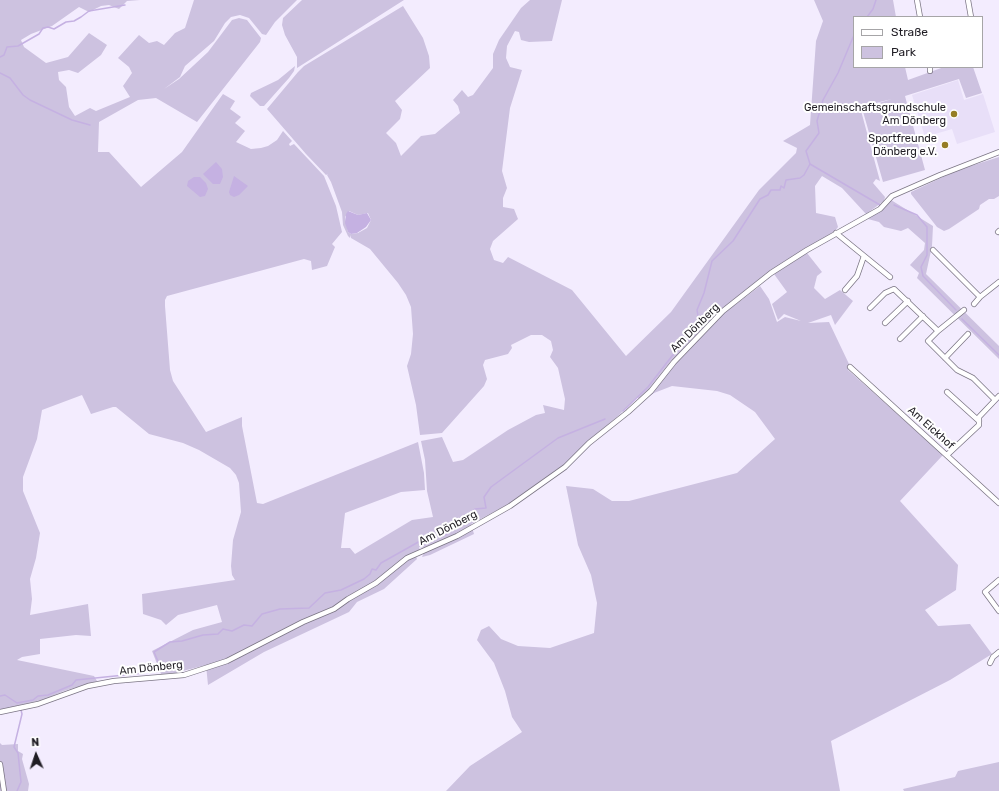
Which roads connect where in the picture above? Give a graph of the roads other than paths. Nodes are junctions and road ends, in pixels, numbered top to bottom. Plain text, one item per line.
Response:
1 (917, 0) edge
2 (968, 0) edge
3 (920, 16) edge
4 (971, 16) edge
5 (999, 152) edge
6 (836, 234) junction
7 (933, 250) dead end
8 (864, 256) junction
9 (890, 277) dead end
10 (999, 282) edge
11 (845, 290) dead end
12 (980, 296) junction
13 (908, 301) junction
14 (974, 304) dead end
15 (870, 308) dead end
16 (964, 310) dead end
17 (923, 316) junction
18 (886, 323) dead end
19 (938, 331) junction
20 (968, 334) dead end
21 (900, 339) dead end
22 (945, 358) junction
23 (850, 367) dead end
24 (947, 392) dead end
25 (997, 398) edge
26 (979, 421) junction
27 (947, 455) junction
28 (999, 503) edge
29 (999, 580) edge
30 (999, 612) edge
31 (999, 652) edge
32 (990, 663) dead end
33 (0, 712) edge
34 (0, 764) edge
35 (4, 791) edge

1 - 3 street
2 - 4 street
5 - 6 street, Am Dönberg
6 - 8 street
6 - 33 street, Am Dönberg
7 - 12 street
8 - 9 street
8 - 11 street
10 - 12 street
12 - 14 street
13 - 15 street
13 - 17 street
13 - 18 street
16 - 19 street
17 - 19 street
17 - 21 street
19 - 22 street
20 - 22 street
22 - 25 street
23 - 27 street, Am Eickhof
24 - 26 street
25 - 26 street
26 - 27 street
27 - 28 street, Am Eickhof
29 - 30 street
31 - 32 street
34 - 35 street

